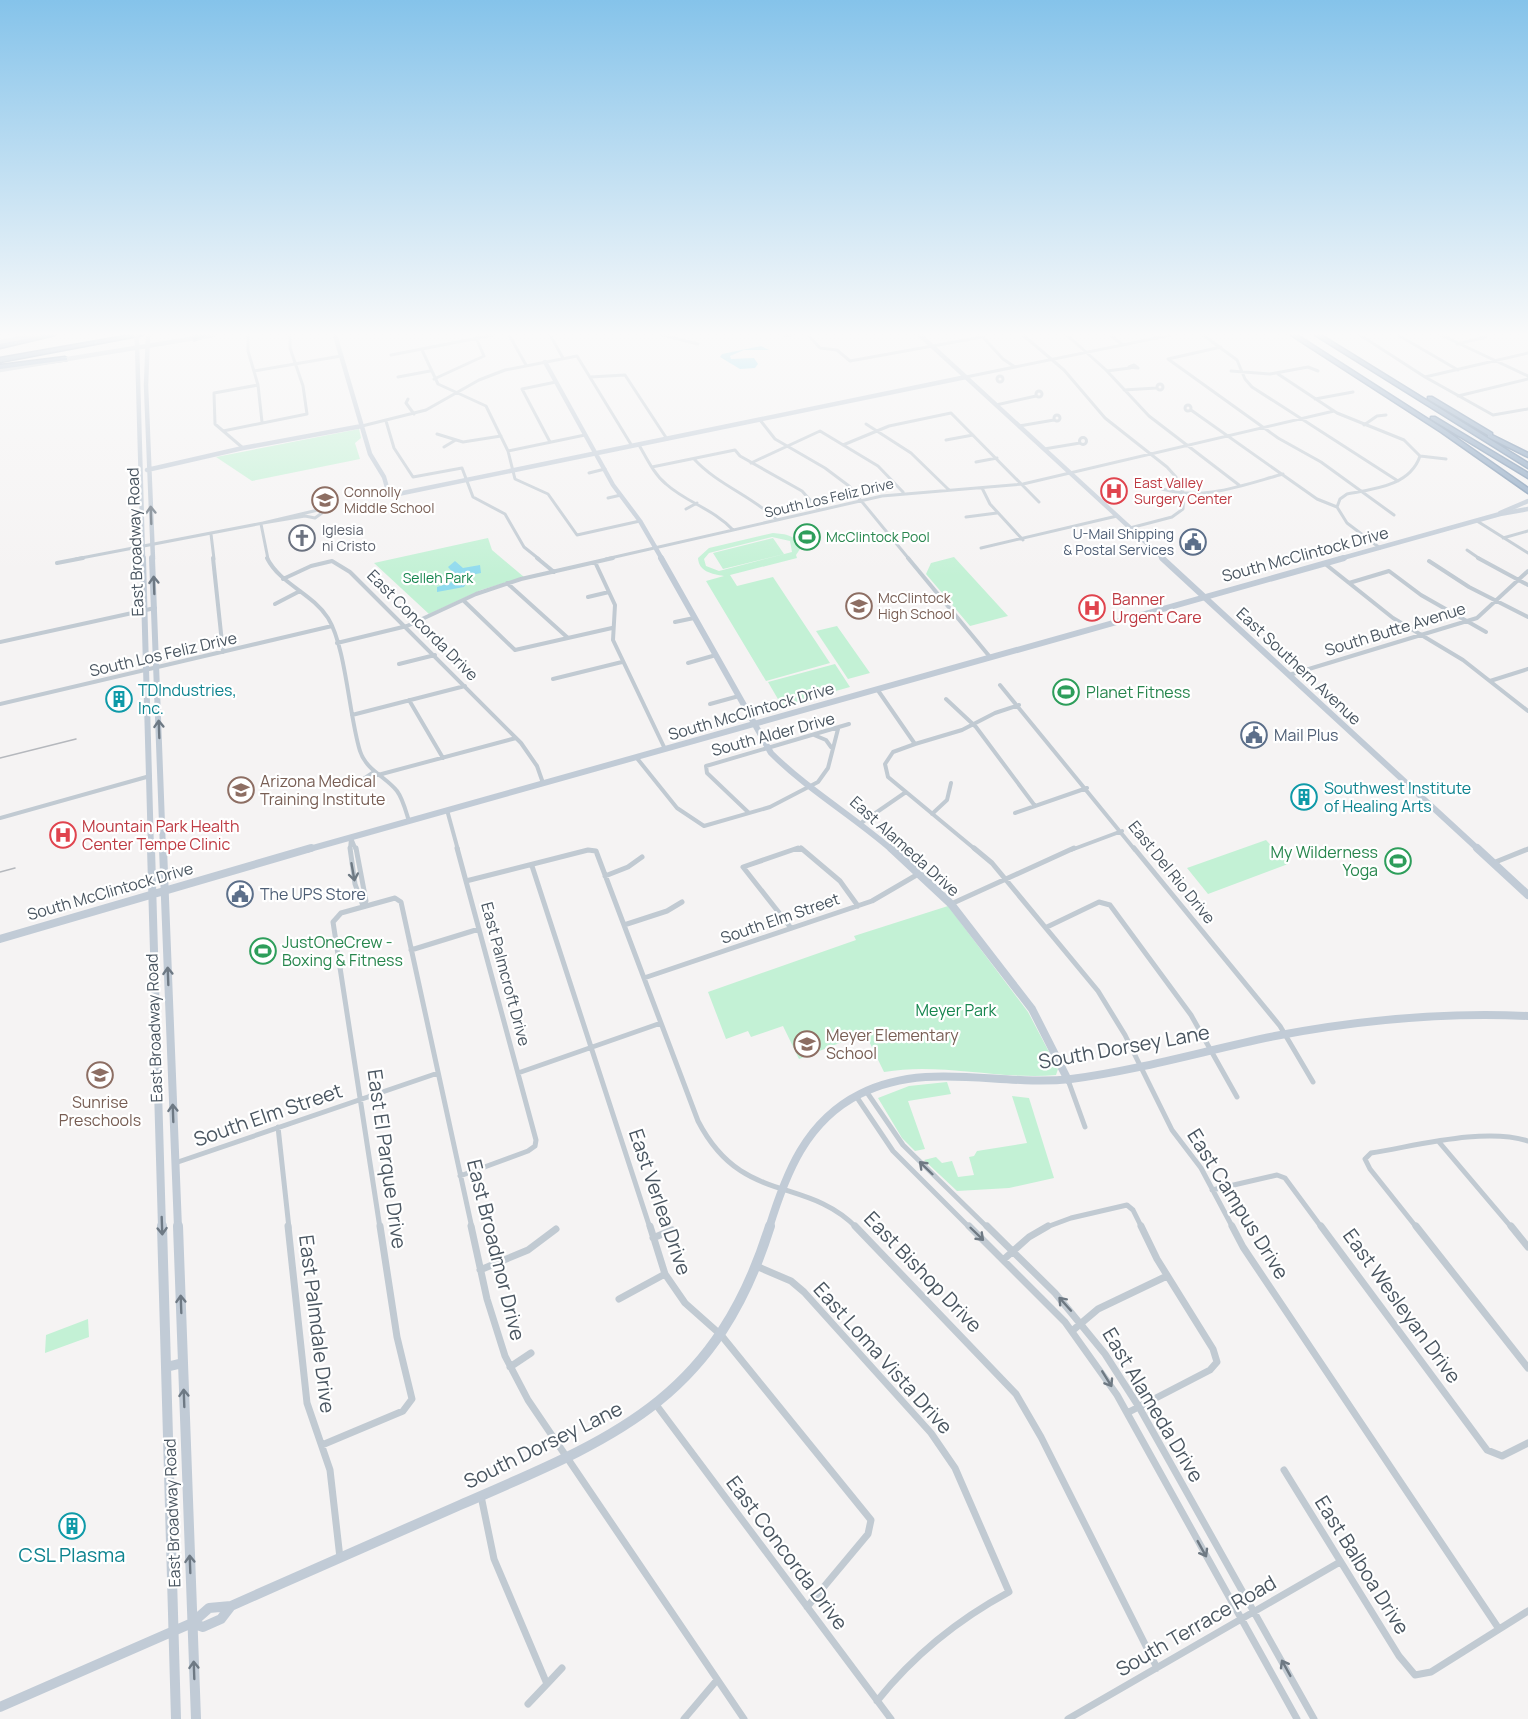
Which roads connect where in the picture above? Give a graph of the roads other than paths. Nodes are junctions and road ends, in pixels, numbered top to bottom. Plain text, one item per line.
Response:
1 (139, 415) edge
2 (147, 415) edge
3 (215, 415) edge
4 (261, 415) edge
5 (300, 415) edge
6 (359, 415) edge
7 (409, 415) edge
8 (491, 415) edge
9 (536, 415) edge
10 (574, 415) edge
11 (613, 415) edge
12 (651, 415) edge
13 (783, 415) edge
14 (941, 415) edge
15 (953, 415) edge
16 (1007, 415) edge
17 (1103, 415) edge
18 (1148, 415) edge
19 (1198, 415) edge
20 (1245, 415) edge
21 (1293, 415) edge
22 (1316, 415) edge
23 (1343, 415) edge
24 (1384, 415) edge
25 (1418, 415) edge
26 (1426, 415) edge
27 (1429, 415) edge
28 (1448, 415) edge
29 (1455, 415) edge
30 (1459, 415) edge
31 (1053, 418) dead end
32 (1299, 419) junction
33 (760, 420) junction
34 (386, 421) junction
35 (262, 422) junction
36 (866, 424) dead end
37 (1364, 425) junction
38 (362, 426) junction
39 (1019, 426) junction
40 (1263, 428) junction
41 (875, 430) junction
42 (223, 431) junction
43 (437, 434) dead end
44 (1490, 434) tunnel mouth
45 (585, 435) junction
46 (973, 435) junction
47 (501, 436) junction
48 (1226, 436) junction
49 (667, 439) junction
50 (946, 440) dead end
51 (454, 441) junction
52 (550, 442) junction
53 (1079, 442) dead end
54 (1472, 442) junction
55 (639, 445) junction
56 (843, 445) junction
57 (1190, 445) junction
58 (632, 446) junction
59 (444, 447) dead end
60 (786, 447) junction
61 (243, 448) junction
62 (1044, 449) junction
63 (1513, 450) tunnel mouth
64 (508, 451) junction
65 (597, 453) junction
66 (1152, 454) junction
67 (1528, 455) edge
68 (1420, 456) junction
69 (997, 458) junction
70 (694, 459) junction
71 (1446, 459) dead end
72 (976, 462) dead end
73 (751, 463) junction
74 (1528, 464) edge
75 (652, 467) junction
76 (605, 469) junction
77 (149, 470) junction
78 (513, 471) junction
79 (141, 472) junction
80 (589, 473) dead end
81 (1071, 474) junction
82 (1282, 474) junction
83 (1528, 476) edge
84 (466, 480) junction
85 (1398, 480) junction
86 (1023, 484) junction
87 (1239, 485) junction
88 (982, 488) junction
89 (1162, 489) dead end
90 (949, 490) junction
91 (1361, 491) junction
92 (1528, 491) edge
93 (903, 492) junction
94 (621, 495) junction
95 (1184, 495) junction
96 (608, 498) dead end
97 (861, 501) junction
98 (1528, 501) edge
99 (1039, 502) dead end
100 (697, 503) junction
101 (1337, 507) junction
102 (686, 509) dead end
103 (1528, 509) edge
104 (819, 510) junction
105 (998, 513) junction
106 (1500, 514) junction
107 (1394, 515) dead end
108 (1117, 516) junction
109 (966, 517) dead end
110 (777, 520) junction
111 (1477, 520) junction
112 (640, 521) junction
113 (262, 523) junction
114 (1130, 528) junction
115 (733, 530) junction
116 (1528, 531) edge
117 (211, 534) junction
118 (1503, 538) junction
119 (1023, 540) junction
120 (152, 545) junction
121 (143, 547) junction
122 (655, 548) junction
123 (981, 548) dead end
124 (1380, 548) junction
125 (1467, 550) dead end
126 (1528, 553) edge
127 (1429, 561) dead end
128 (595, 562) junction
129 (57, 563) dead end
130 (1324, 563) junction
131 (1528, 571) edge
132 (554, 572) junction
133 (283, 579) junction
134 (1518, 580) junction
135 (507, 583) junction
136 (1349, 583) junction
137 (1528, 585) edge
138 (300, 591) junction
139 (609, 592) junction
140 (1205, 596) junction
141 (588, 597) dead end
142 (463, 600) junction
143 (1498, 602) junction
144 (275, 604) dead end
145 (155, 608) junction
146 (145, 610) junction
147 (1528, 617) edge
148 (694, 618) junction
149 (1467, 621) junction
150 (675, 622) dead end
151 (332, 626) junction
152 (407, 626) junction
153 (612, 628) junction
154 (1486, 632) dead end
155 (1423, 636) junction
156 (568, 638) junction
157 (0, 642) edge
158 (337, 643) junction
159 (223, 652) junction
160 (435, 655) junction
161 (716, 656) junction
162 (990, 657) junction
163 (622, 662) junction
164 (688, 663) dead end
165 (399, 664) dead end
166 (157, 668) junction
167 (1528, 669) edge
168 (147, 670) junction
169 (1289, 675) junction
170 (552, 678) dead end
171 (1490, 681) junction
172 (1000, 685) dead end
173 (465, 686) junction
174 (877, 689) junction
175 (739, 696) junction
176 (946, 699) dead end
177 (409, 700) junction
178 (0, 704) edge
179 (710, 704) dead end
180 (1019, 705) junction
181 (1528, 711) edge
182 (352, 715) junction
183 (754, 724) junction
184 (849, 724) dead end
185 (973, 724) junction
186 (838, 729) junction
187 (808, 735) junction
188 (516, 738) junction
189 (915, 744) junction
190 (767, 746) junction
191 (831, 748) junction
192 (664, 749) junction
193 (636, 757) junction
194 (443, 758) junction
195 (161, 770) junction
196 (376, 773) junction
197 (150, 776) junction
198 (362, 780) dead end
199 (543, 783) junction
200 (951, 783) dead end
201 (812, 785) junction
202 (1087, 788) junction
203 (906, 792) junction
204 (150, 796) junction
205 (1035, 806) junction
206 (162, 807) junction
207 (447, 810) junction
208 (749, 813) junction
209 (1015, 813) dead end
210 (932, 814) junction
211 (0, 818) edge
212 (410, 821) junction
213 (861, 823) junction
214 (1122, 831) junction
215 (351, 838) junction
216 (1528, 849) edge
217 (642, 857) dead end
218 (1493, 863) junction
219 (532, 866) junction
220 (920, 873) junction
221 (605, 876) junction
222 (1006, 879) junction
223 (466, 881) junction
224 (166, 889) junction
225 (153, 893) junction
226 (1528, 895) edge
227 (681, 902) dead end
228 (951, 904) junction
229 (363, 906) junction
230 (858, 906) junction
231 (335, 917) joint
232 (624, 925) junction
233 (1047, 927) junction
234 (791, 928) junction
235 (479, 929) junction
236 (0, 934) edge
237 (9, 934) junction
238 (0, 939) edge
239 (411, 950) junction
240 (644, 978) junction
241 (170, 1016) junction
242 (1528, 1016) edge
243 (156, 1021) junction
244 (661, 1023) junction
245 (1287, 1035) junction
246 (591, 1048) junction
247 (1212, 1050) junction
248 (1140, 1066) junction
249 (438, 1072) junction
250 (518, 1073) junction
251 (1068, 1080) junction
252 (1313, 1082) dead end
253 (866, 1091) junction
254 (856, 1096) junction
255 (1237, 1097) dead end
256 (361, 1099) junction
257 (1085, 1126) dead end
258 (278, 1128) junction
259 (1526, 1140) edge
260 (1439, 1142) junction
261 (175, 1163) junction
262 (160, 1168) junction
263 (460, 1176) junction
264 (1212, 1190) junction
265 (780, 1191) junction
266 (556, 1229) dead end
267 (672, 1230) dead end
268 (653, 1238) junction
269 (1528, 1247) edge
270 (1011, 1251) junction
271 (1003, 1260) junction
272 (756, 1266) junction
273 (480, 1270) junction
274 (665, 1274) junction
275 (1167, 1276) junction
276 (619, 1299) dead end
277 (1081, 1322) junction
278 (1072, 1331) junction
279 (721, 1335) junction
280 (531, 1353) dead end
281 (183, 1362) junction
282 (166, 1367) junction
283 (510, 1367) junction
284 (1528, 1368) edge
285 (657, 1406) junction
286 (1138, 1407) junction
287 (1127, 1413) junction
288 (1528, 1443) edge
289 (322, 1445) junction
290 (568, 1458) junction
291 (1284, 1470) dead end
292 (481, 1496) junction
293 (340, 1558) junction
294 (1340, 1562) junction
295 (807, 1607) junction
296 (1254, 1611) junction
297 (1528, 1611) edge
298 (1241, 1619) junction
299 (192, 1623) junction
300 (1500, 1629) junction
301 (174, 1631) junction
302 (562, 1668) dead end
303 (1157, 1668) junction
304 (717, 1680) junction
305 (547, 1684) junction
306 (877, 1701) junction
307 (528, 1704) dead end
308 (0, 1707) edge
309 (176, 1719) edge
310 (196, 1719) edge
311 (684, 1719) edge
312 (744, 1719) edge
313 (891, 1719) edge
314 (1068, 1719) edge
315 (1297, 1719) edge
316 (1314, 1719) edge

1 - 79 main road, East Broadway Road
2 - 77 main road, East Broadway Road
3 - 42 street
4 - 35 street
5 - 35 street
6 - 38 main road
7 - 34 street
8 - 47 street
9 - 52 street
10 - 45 main road, East Alameda Drive
11 - 58 street
12 - 49 street
13 - 33 main road
14 - 41 street
15 - 46 street
16 - 39 main road, East Southern Avenue
17 - 66 street
18 - 57 street
19 - 48 street
20 - 40 street
21 - 32 street
22 - 32 street, South Los Feliz Drive
23 - 37 street
24 - 37 street
25 - 92 highway
26 - 54 highway
27 - 54 highway
28 - 74 highway
29 - 67 highway
30 - 44 highway
31 - 39 street
32 - 40 street, South Los Feliz Drive
32 - 85 street
33 - 49 main road
33 - 60 street
34 - 38 street
34 - 84 street
35 - 42 street
36 - 41 street
37 - 68 street
38 - 61 main road
38 - 84 main road
39 - 62 main road, East Southern Avenue
40 - 48 street, South Los Feliz Drive
40 - 91 street
41 - 56 street
41 - 90 street
42 - 61 street
43 - 51 street
45 - 52 street
45 - 65 main road, East Alameda Drive
46 - 50 street
46 - 69 street
47 - 51 street
47 - 64 street
48 - 57 street, South Los Feliz Drive
48 - 82 street
49 - 55 main road
51 - 59 street
52 - 64 street
53 - 62 street
54 - 83 highway
55 - 58 main road
55 - 75 street
56 - 60 street
56 - 93 street
57 - 66 street, South Los Feliz Drive
57 - 87 street
58 - 65 main road
60 - 73 street
60 - 97 street
61 - 77 main road
62 - 81 main road, East Southern Avenue
63 - 74 highway
64 - 78 street
65 - 76 main road, East Alameda Drive
65 - 78 main road
66 - 81 street, South Los Feliz Drive
66 - 95 street
68 - 71 street
68 - 85 street
69 - 72 street
69 - 86 street
70 - 73 street
70 - 75 street
70 - 110 street
73 - 104 street
75 - 100 street
76 - 80 street
76 - 94 main road, East Alameda Drive
77 - 79 main road
120 -> 77 main road, East Broadway Road
78 - 84 main road
78 - 112 street
79 - 121 main road, East Broadway Road
81 - 86 street, South Los Feliz Drive
81 - 108 main road, East Southern Avenue
82 - 87 street
82 - 101 street
84 - 132 street
85 - 91 street
86 - 88 street, South Los Feliz Drive
86 - 99 street
87 - 95 street
88 - 90 street, South Los Feliz Drive
88 - 105 street
89 - 95 street
90 - 93 street, South Los Feliz Drive
91 - 101 street
91 - 107 street
93 - 97 street, South Los Feliz Drive
94 - 96 street
94 - 112 main road, East Alameda Drive
95 - 114 street
97 - 104 street, South Los Feliz Drive
97 - 162 street
98 - 106 main road, South McClintock Drive
100 - 102 street
100 - 115 street
101 - 124 street
103 - 106 main road, South McClintock Drive
104 - 110 street, South Los Feliz Drive
105 - 109 street
105 - 119 street
106 - 111 main road, South McClintock Drive
108 - 114 main road, East Southern Avenue
108 - 119 street
110 - 115 street, South Los Feliz Drive
111 - 118 street
111 - 124 main road, South McClintock Drive
112 - 122 main road, East Alameda Drive
113 - 113 street
113 - 117 street
113 - 133 street
114 - 140 main road, East Southern Avenue
115 - 122 street, South Los Feliz Drive
116 - 118 street
117 - 120 street
117 - 159 street
118 - 126 street
119 - 123 street
120 - 121 street
145 -> 120 main road, East Broadway Road
121 - 129 street
121 - 146 main road, East Broadway Road
122 - 128 street, South Los Feliz Drive
122 - 148 main road, East Alameda Drive
124 - 130 main road, South McClintock Drive
125 - 134 street
127 - 143 street
128 - 132 street, South Los Feliz Drive
128 - 139 street
130 - 136 street
130 - 140 main road, South McClintock Drive
131 - 134 street, South Butte Avenue
132 - 135 street, South Los Feliz Drive
133 - 138 street
133 - 152 street, East Concorda Drive
134 - 137 street
134 - 143 street, South Butte Avenue
135 - 142 street, South Los Feliz Drive
135 - 156 street
136 - 149 street
136 - 155 street
138 - 144 street
138 - 151 street
139 - 141 street
139 - 153 street
140 - 162 main road, South McClintock Drive
140 - 169 main road, East Southern Avenue
142 - 152 street, South Los Feliz Drive
142 - 156 street
143 - 147 street
143 - 149 street, South Butte Avenue
145 - 146 street
145 - 166 main road, East Broadway Road
146 - 157 street
146 - 168 main road, East Broadway Road
148 - 150 street
148 - 161 main road, East Alameda Drive
149 - 154 street
149 - 155 street, South Butte Avenue
151 - 158 street
151 - 159 street, South Los Feliz Drive
152 - 158 street, South Los Feliz Drive
152 - 160 street, East Concorda Drive
153 - 156 street
153 - 163 street
155 - 169 street, South Butte Avenue
155 - 171 street
158 - 182 street
159 - 166 street, South Los Feliz Drive
160 - 165 street
160 - 173 street, East Concorda Drive
161 - 164 street
161 - 175 main road, East Alameda Drive
162 - 174 main road, South McClintock Drive
163 - 170 street
163 - 192 street
166 - 168 street, South Los Feliz Drive
195 -> 166 main road, East Broadway Road
167 - 171 street
168 - 178 street, South Los Feliz Drive
168 - 197 main road, East Broadway Road
169 - 218 main road, East Southern Avenue
171 - 181 street
172 - 180 street, East Del Rio Drive
173 - 177 street
173 - 188 street, East Concorda Drive
174 - 183 main road, South McClintock Drive
174 - 189 street
175 - 179 street
175 - 183 main road, East Alameda Drive
176 - 185 street
177 - 182 street
177 - 194 street
180 - 185 street
180 - 202 street, East Del Rio Drive
182 - 196 street
183 - 190 main road, East Alameda Drive
183 - 192 main road, South McClintock Drive
184 - 186 street, South Alder Drive
185 - 189 street
185 - 205 street
186 - 187 street, South Alder Drive
186 - 191 street
187 - 190 street, South Alder Drive
187 - 191 street
188 - 194 street
188 - 199 street, East Concorda Drive
189 - 203 street, East Campus Drive
190 - 201 main road, East Alameda Drive
190 - 208 street, South Alder Drive
191 - 201 street
192 - 193 main road, South McClintock Drive
193 - 199 main road, South McClintock Drive
193 - 208 street
194 - 196 street
195 - 197 main road
195 - 206 main road, East Broadway Road
196 - 198 street
196 - 212 street
197 - 204 main road, East Broadway Road
197 - 211 street
199 - 207 main road, South McClintock Drive
200 - 210 street
201 - 208 street
201 - 213 main road, East Alameda Drive
202 - 205 street
202 - 214 street, East Del Rio Drive
203 - 210 street, East Campus Drive
203 - 213 street
204 - 206 main road
204 - 225 main road, East Broadway Road
205 - 209 street
206 - 224 main road, East Broadway Road
207 - 212 main road, South McClintock Drive
207 - 223 street, East Palmcroft Drive
210 - 222 street, East Campus Drive
212 - 215 main road, South McClintock Drive
213 - 220 main road, East Alameda Drive
214 - 222 street
214 - 245 street, East Del Rio Drive
215 - 224 main road, South McClintock Drive
215 - 229 street
216 - 218 street
217 - 221 street
218 - 226 main road, East Southern Avenue
219 - 221 street, East Bishop Drive
219 - 223 street
219 - 246 street, East Verlea Drive
220 - 228 main road, East Alameda Drive
220 - 230 street, South Elm Street
221 - 232 street, East Bishop Drive
222 - 228 street
222 - 233 street, East Campus Drive
223 - 235 street, East Palmcroft Drive
224 - 225 main road, South McClintock Drive
241 -> 224 main road, East Broadway Road
225 - 237 main road, South McClintock Drive
225 - 243 main road, East Broadway Road
227 - 232 street
228 - 251 main road, East Alameda Drive
229 - 231 street, East Broadmor Drive
229 - 239 street, East Broadmor Drive
230 - 234 street, South Elm Street
230 - 234 street
231 - 256 street, East El Parque Drive
232 - 240 street, East Bishop Drive
233 - 247 street
233 - 248 street, East Campus Drive
234 - 240 street, South Elm Street
235 - 239 street
235 - 250 street, East Palmcroft Drive
236 - 237 main road, South McClintock Drive
237 - 238 main road, South McClintock Drive
239 - 249 street, East Broadmor Drive
240 - 244 street, East Bishop Drive
241 - 243 main road
261 -> 241 main road, East Broadway Road
242 - 245 main road, South Dorsey Lane
243 - 262 main road, East Broadway Road
244 - 246 street
244 - 265 street, East Bishop Drive
245 - 247 main road, South Dorsey Lane
245 - 252 street, East Del Rio Drive
246 - 250 street
246 - 268 street, East Verlea Drive
247 - 248 main road, South Dorsey Lane
247 - 255 street
248 - 251 main road, South Dorsey Lane
248 - 264 street, East Campus Drive
249 - 256 street, South Elm Street
249 - 263 street, East Broadmor Drive
250 - 263 street, East Palmcroft Drive
251 - 253 main road, South Dorsey Lane
251 - 257 street, East Alameda Drive
253 - 254 main road, South Dorsey Lane
270 -> 253 street, East Alameda Drive
254 - 265 main road, South Dorsey Lane
254 -> 271 street, East Alameda Drive
256 - 258 street, South Elm Street
256 - 289 street, East El Parque Drive
258 - 261 street, South Elm Street
258 - 289 street, East Palmdale Drive
259 - 260 street
260 - 269 street
260 - 284 street
261 - 262 main road
281 -> 261 main road, East Broadway Road
262 -> 282 main road, East Broadway Road
263 - 273 street, East Broadmor Drive
264 - 288 street, East Wesleyan Drive
264 - 300 street, East Campus Drive
265 - 272 main road, South Dorsey Lane
265 - 303 street, East Bishop Drive
266 - 273 street
267 - 268 street
268 - 274 street, East Verlea Drive
270 - 271 street
270 - 275 street
277 -> 270 street, East Alameda Drive
271 - 278 street, East Alameda Drive
272 - 279 main road, South Dorsey Lane
272 - 306 street, East Loma Vista Drive
273 - 283 street, East Broadmor Drive
274 - 276 street
274 - 279 street, East Verlea Drive
275 - 277 street
275 - 286 street
277 - 278 street
277 - 286 street, East Alameda Drive
278 -> 287 street, East Alameda Drive
279 - 285 main road, South Dorsey Lane
279 - 295 street, East Verlea Drive
280 - 283 street
281 - 282 main road
299 -> 281 main road, East Broadway Road
282 - 301 main road, East Broadway Road
283 - 290 street, East Broadmor Drive
285 - 290 main road, South Dorsey Lane
285 - 295 street, East Concorda Drive
286 - 287 street
286 - 296 street, East Alameda Drive
287 -> 298 street, East Alameda Drive
289 - 293 street, East Palmdale Drive
290 - 292 main road, South Dorsey Lane
290 - 304 street, East Broadmor Drive
291 - 294 street, East Balboa Drive
292 - 293 main road, South Dorsey Lane
292 - 305 street
293 - 299 main road, South Dorsey Lane
294 - 296 street, South Terrace Road
294 - 300 street, East Balboa Drive
295 - 306 street, East Concorda Drive
296 - 298 street, South Terrace Road
316 -> 296 street, East Alameda Drive
297 - 300 street
298 - 303 street, South Terrace Road
298 - 315 street, East Alameda Drive
299 - 301 main road, South Dorsey Lane
310 -> 299 main road, East Broadway Road
301 - 308 main road, South Dorsey Lane
301 - 309 main road, East Broadway Road
302 - 305 street
303 - 314 street, South Terrace Road
304 - 311 street
304 - 312 street, East Broadmor Drive
305 - 307 street
306 - 313 street, East Concorda Drive

